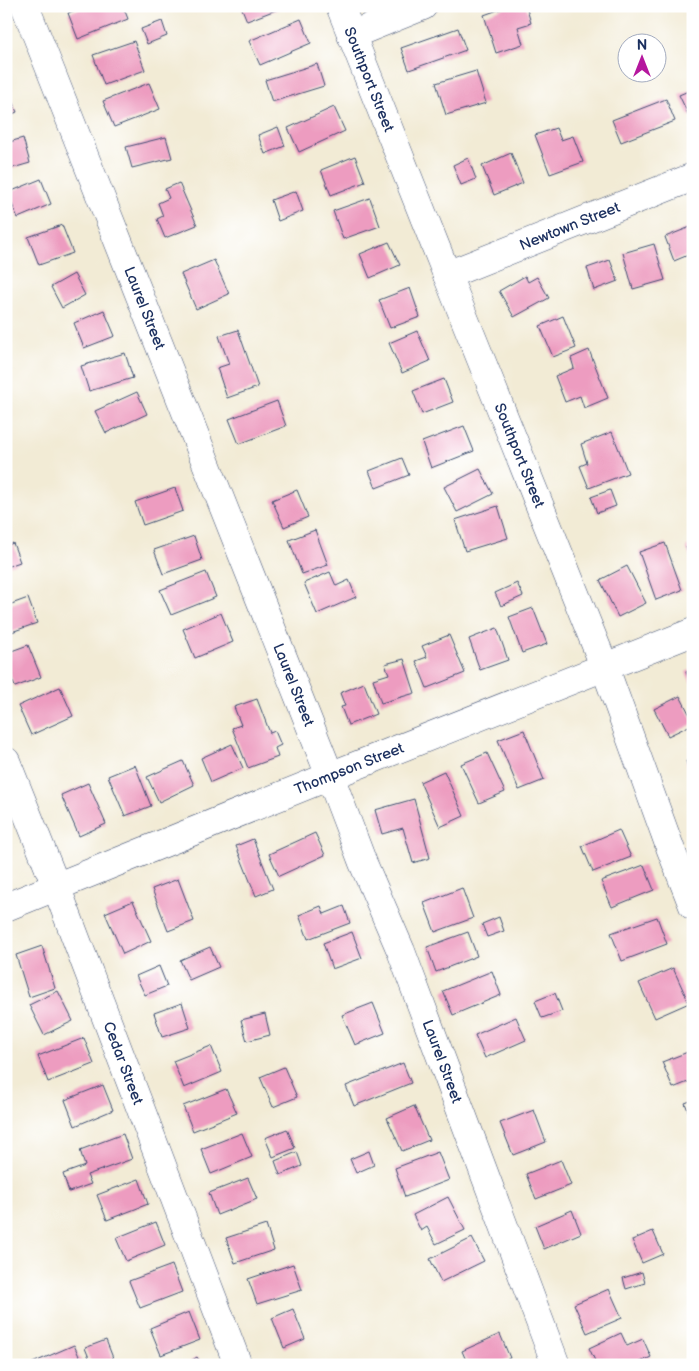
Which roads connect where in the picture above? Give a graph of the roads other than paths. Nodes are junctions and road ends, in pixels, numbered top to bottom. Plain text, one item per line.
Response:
1 (25, 6) edge
2 (340, 6) edge
3 (423, 6) edge
4 (351, 36) junction
5 (693, 177) edge
6 (447, 275) junction
7 (693, 632) edge
8 (605, 668) junction
9 (6, 762) edge
10 (330, 776) junction
11 (56, 886) junction
12 (693, 906) edge
13 (6, 907) edge
14 (238, 1365) edge
15 (556, 1365) edge

1 - 10 street, Laurel Street
2 - 4 street, Southport Street
3 - 4 street
4 - 6 street, Southport Street
5 - 6 street, Newtown Street
6 - 8 street, Southport Street
7 - 8 street, Thompson Street
8 - 10 street, Thompson Street
8 - 12 street, Southport Street
9 - 11 street, Cedar Street
10 - 11 street, Thompson Street
10 - 15 street, Laurel Street
11 - 13 street, Thompson Street
11 - 14 street, Cedar Street

